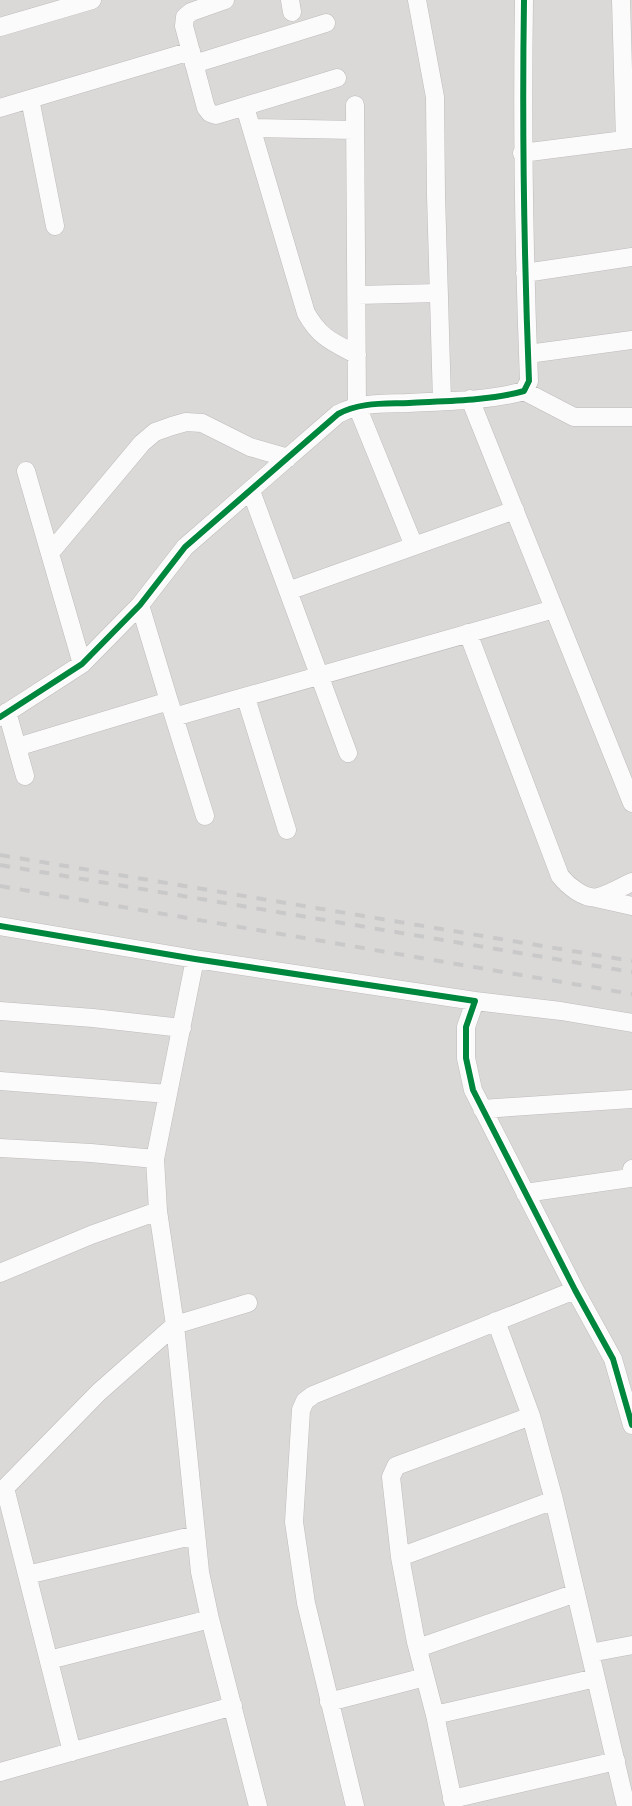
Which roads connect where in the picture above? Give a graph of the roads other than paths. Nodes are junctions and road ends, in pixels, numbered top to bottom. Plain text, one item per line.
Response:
1 (92, 0) edge
2 (225, 0) edge
3 (417, 0) edge
4 (524, 0) edge
5 (625, 2) edge
6 (326, 23) dead end
7 (0, 27) edge
8 (193, 57) junction
9 (337, 78) dead end
10 (30, 99) junction
11 (355, 105) dead end
12 (245, 107) junction
13 (0, 108) edge
14 (251, 128) junction
15 (355, 130) junction
16 (628, 140) edge
17 (522, 153) junction
18 (55, 226) dead end
19 (632, 257) edge
20 (525, 273) junction
21 (439, 293) junction
22 (357, 295) junction
23 (632, 340) edge
24 (528, 354) junction
25 (357, 355) junction
26 (524, 391) junction
27 (470, 398) junction
28 (442, 401) junction
29 (357, 406) junction
30 (632, 417) edge
31 (288, 458) junction
32 (26, 471) dead end
33 (251, 491) junction
34 (515, 510) junction
35 (414, 546) junction
36 (50, 553) junction
37 (288, 591) junction
38 (140, 605) junction
39 (554, 609) junction
40 (468, 634) junction
41 (82, 664) junction
42 (319, 675) junction
43 (246, 698) junction
44 (171, 709) junction
45 (3, 714) edge
46 (17, 747) junction
47 (348, 753) dead end
48 (25, 776) dead end
49 (632, 803) edge
50 (205, 816) dead end
51 (287, 830) dead end
52 (632, 882) edge
53 (596, 898) junction
54 (632, 906) edge
55 (0, 926) edge
56 (195, 959) junction
57 (475, 1001) junction
58 (0, 1011) edge
59 (632, 1023) edge
60 (182, 1028) junction
61 (0, 1081) edge
62 (168, 1094) junction
63 (632, 1099) edge
64 (482, 1109) junction
65 (0, 1148) edge
66 (155, 1159) junction
67 (631, 1175) edge
68 (525, 1193) junction
69 (158, 1211) junction
70 (0, 1273) edge
71 (575, 1290) junction
72 (248, 1303) dead end
73 (496, 1321) junction
74 (175, 1325) junction
75 (531, 1416) junction
76 (631, 1416) edge
77 (2, 1491) edge
78 (554, 1500) junction
79 (196, 1535) junction
80 (400, 1557) junction
81 (27, 1575) junction
82 (576, 1593) junction
83 (210, 1619) junction
84 (632, 1645) edge
85 (418, 1648) junction
86 (590, 1653) junction
87 (49, 1660) junction
88 (425, 1678) junction
89 (596, 1678) junction
90 (329, 1702) junction
91 (233, 1706) junction
92 (435, 1715) junction
93 (72, 1752) junction
94 (616, 1761) junction
95 (0, 1772) edge
96 (453, 1802) edge
97 (258, 1806) edge
98 (355, 1806) edge
99 (626, 1806) edge

1 - 7 street
2 - 8 street
3 - 21 street
4 - 17 street
5 - 16 street
6 - 8 street
8 - 10 street
8 - 12 street
9 - 12 street
10 - 13 street
10 - 18 street
11 - 15 street
12 - 14 street
14 - 15 street
14 - 25 street
15 - 22 street
16 - 17 street
17 - 20 street
19 - 20 street
20 - 24 street
21 - 22 street
21 - 28 street
22 - 25 street
23 - 24 street
24 - 26 street
25 - 29 street
26 - 27 street
26 - 30 street
27 - 28 street
27 - 34 street
28 - 29 street
29 - 31 street
29 - 35 street
31 - 33 street
31 - 36 street
32 - 36 street
33 - 37 street
33 - 38 street
34 - 35 street
34 - 39 street
35 - 37 street
36 - 41 street
37 - 42 street
38 - 41 street
38 - 44 street
39 - 40 street
39 - 49 street
40 - 42 street
40 - 53 street
41 - 45 street
42 - 43 street
42 - 47 street
43 - 44 street
43 - 51 street
44 - 46 street
44 - 50 street
45 - 46 street
46 - 48 street
52 - 53 street
53 - 54 street
55 - 56 street
56 - 57 street
56 - 60 street
57 - 59 street
57 - 64 street
58 - 60 street
60 - 62 street
61 - 62 street
62 - 66 street
63 - 64 street
64 - 68 street
65 - 66 street
66 - 69 street
67 - 68 street
68 - 71 street
69 - 70 street
69 - 74 street
71 - 73 street
71 - 76 street
72 - 74 street
73 - 75 street
73 - 90 street
74 - 77 street
74 - 79 street
75 - 78 street
75 - 80 street
77 - 81 street
78 - 80 street
78 - 82 street
79 - 81 street
79 - 83 street
80 - 85 street
81 - 87 street
82 - 85 street
82 - 86 street
83 - 87 street
83 - 91 street
84 - 86 street
85 - 88 street
86 - 89 street
87 - 93 street
88 - 90 street
88 - 92 street
89 - 92 street
89 - 94 street
90 - 98 street
91 - 93 street
91 - 97 street
92 - 96 street
93 - 95 street
94 - 96 street
94 - 99 street

